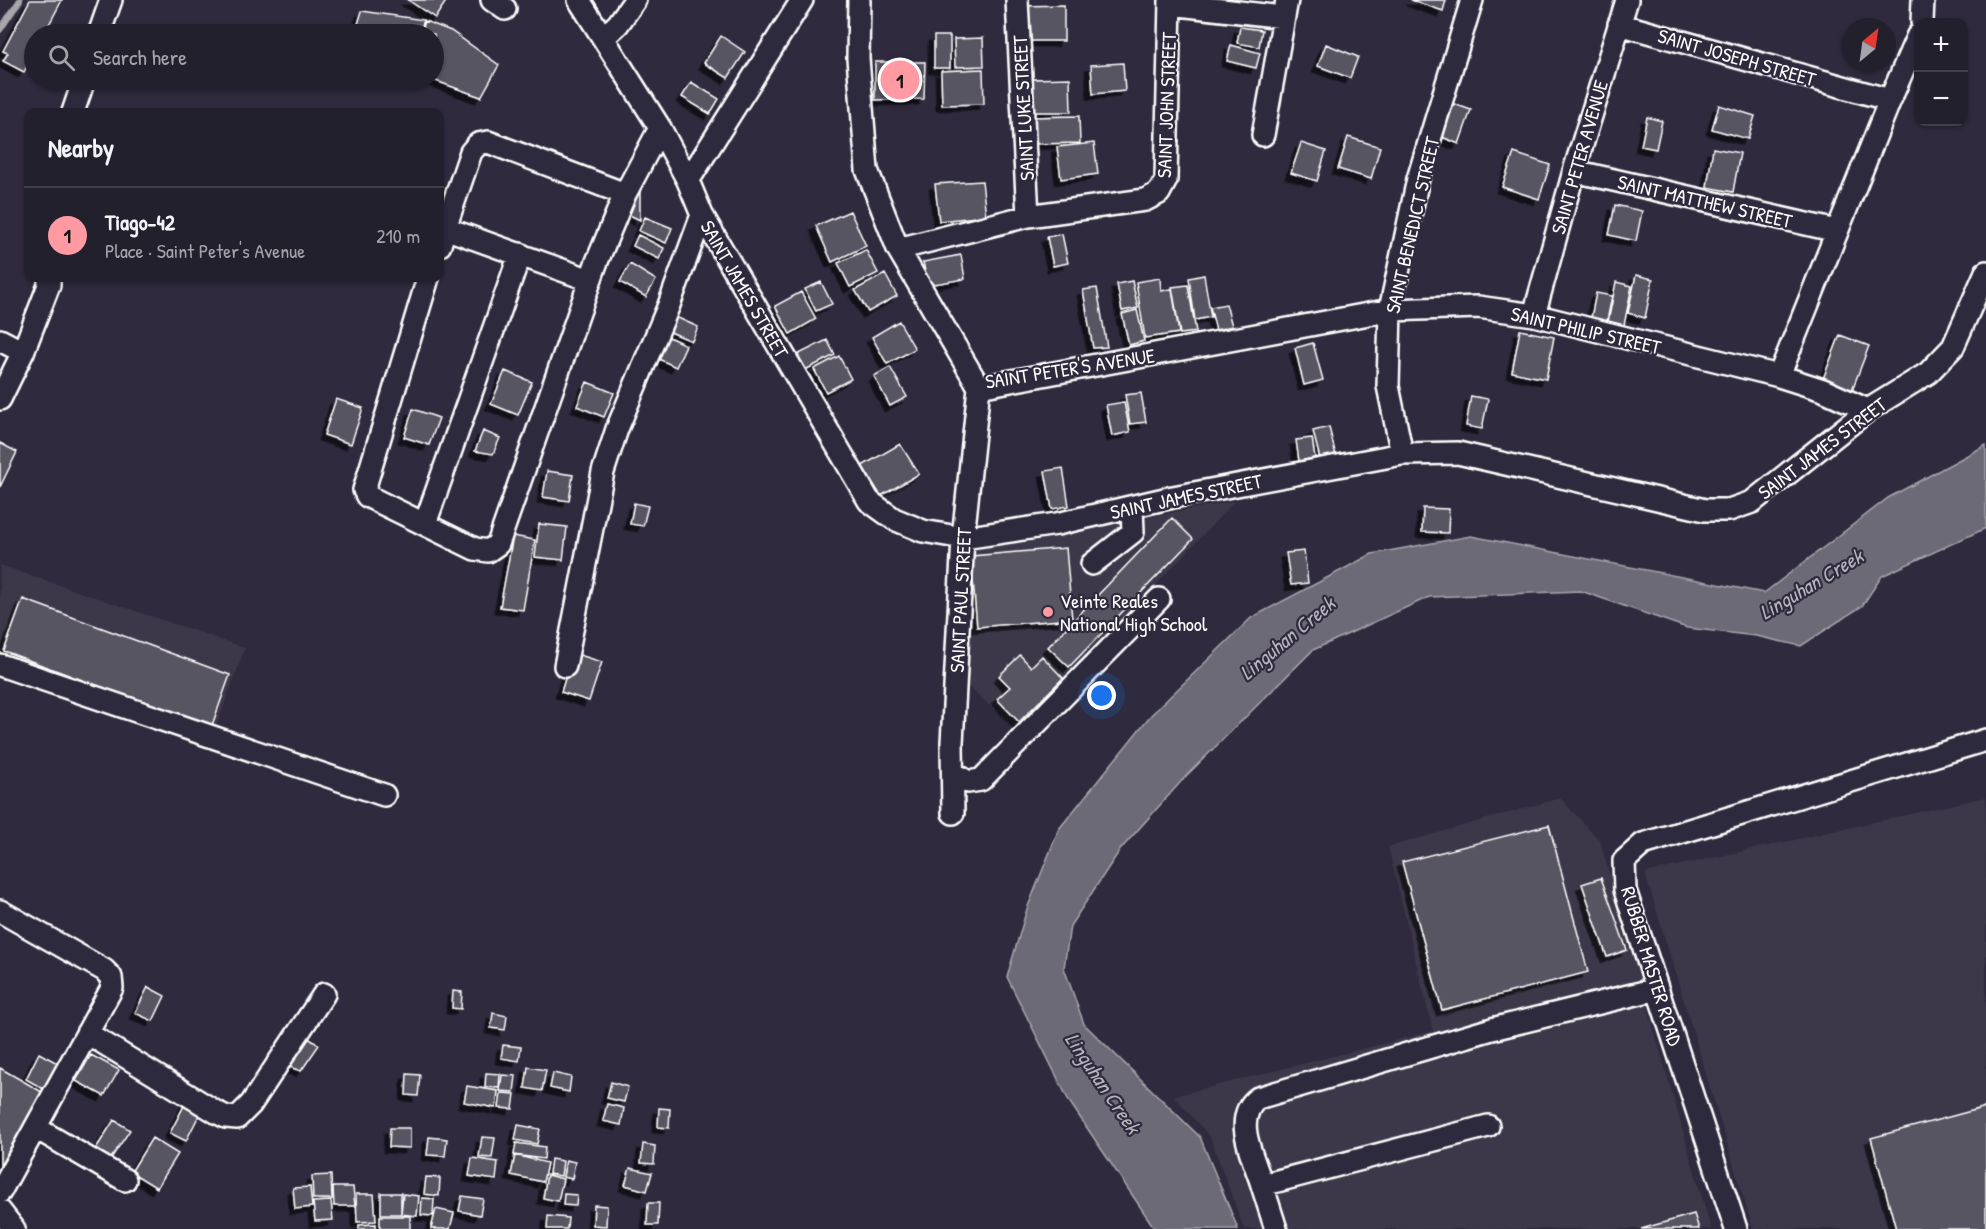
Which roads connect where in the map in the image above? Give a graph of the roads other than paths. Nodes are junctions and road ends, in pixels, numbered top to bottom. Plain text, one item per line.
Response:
1 (111, 0) edge
2 (579, 0) edge
3 (635, 0) edge
4 (802, 0) edge
5 (859, 0) edge
6 (1017, 0) edge
7 (1472, 0) edge
8 (1627, 0) edge
9 (1923, 0) edge
10 (1170, 2) edge
11 (1285, 8) edge
12 (1922, 18) edge
13 (103, 24) edge
14 (1619, 24) junction
15 (603, 38) junction
16 (1914, 44) edge
17 (81, 90) edge
18 (1890, 100) junction
19 (75, 108) edge
20 (660, 128) junction
21 (1263, 135) dead end
22 (1574, 171) junction
23 (688, 181) junction
24 (625, 194) junction
25 (702, 215) junction
26 (1028, 216) junction
27 (444, 231) edge
28 (1837, 231) junction
29 (444, 237) edge
30 (898, 249) junction
31 (520, 254) junction
32 (1986, 272) edge
33 (590, 280) junction
34 (49, 282) edge
35 (427, 282) edge
36 (1390, 310) junction
37 (1534, 315) junction
38 (0, 340) edge
39 (24, 352) junction
40 (1779, 376) junction
41 (979, 387) junction
42 (0, 399) edge
43 (1868, 410) junction
44 (1402, 454) junction
45 (1132, 508) junction
46 (425, 524) junction
47 (963, 538) junction
48 (1092, 564) dead end
49 (1159, 599) dead end
50 (0, 665) edge
51 (565, 666) dead end
52 (1986, 740) edge
53 (954, 773) junction
54 (384, 795) dead end
55 (953, 813) dead end
56 (0, 911) edge
57 (1657, 989) junction
58 (324, 994) dead end
59 (87, 1033) junction
60 (1488, 1126) dead end
61 (36, 1128) junction
62 (125, 1180) dead end
63 (1262, 1185) junction
64 (0, 1192) edge
65 (0, 1210) edge
66 (14, 1229) edge
67 (1276, 1229) edge
68 (1736, 1229) edge

1 - 13 street
2 - 15 street, SAINT JAMES STREET
3 - 15 street
4 - 23 street
5 - 30 street, SAINT PETER'S AVENUE
6 - 26 street, SAINT LUKE STREET
7 - 36 street, SAINT BENEDICT STREET
8 - 14 street, SAINT PETER AVENUE
9 - 12 street
10 - 11 street
10 - 26 street, SAINT JOHN STREET
11 - 21 street
14 - 18 street, SAINT JOSEPH STREET
14 - 22 street, SAINT PETER AVENUE
15 - 20 street, SAINT JAMES STREET
16 - 18 street
17 - 19 street
18 - 28 street
20 - 23 street, SAINT JAMES STREET
20 - 24 street
22 - 28 street, SAINT MATTHEW STREET
22 - 37 street, SAINT PETER AVENUE
23 - 25 street, SAINT JAMES STREET
24 - 27 street
24 - 33 street
25 - 47 street, SAINT JAMES STREET
25 - 51 street
26 - 30 street
28 - 40 street
29 - 31 street
30 - 41 street, SAINT PETER'S AVENUE
31 - 33 street
31 - 46 street
32 - 43 street, SAINT JAMES STREET
33 - 46 street
34 - 39 street
35 - 46 street
36 - 37 street, SAINT PHILIP STREET
36 - 41 street, SAINT PETER'S AVENUE
36 - 44 street, SAINT BENEDICT STREET
37 - 40 street, SAINT PHILIP STREET
38 - 39 street
39 - 42 street
40 - 43 street, SAINT PHILIP STREET
41 - 47 street, SAINT PAUL STREET
43 - 44 street, SAINT JAMES STREET
44 - 45 street, SAINT JAMES STREET
45 - 47 street, SAINT JAMES STREET
45 - 48 street
47 - 53 street, SAINT PAUL STREET
49 - 53 street
50 - 54 street
52 - 57 street, RUBBER MASTER ROAD
53 - 55 street, SAINT PAUL STREET
56 - 59 street
57 - 63 street
57 - 68 street, RUBBER MASTER ROAD
58 - 59 street
59 - 61 street
60 - 63 street
61 - 62 street
61 - 64 street
63 - 67 street
65 - 66 street

